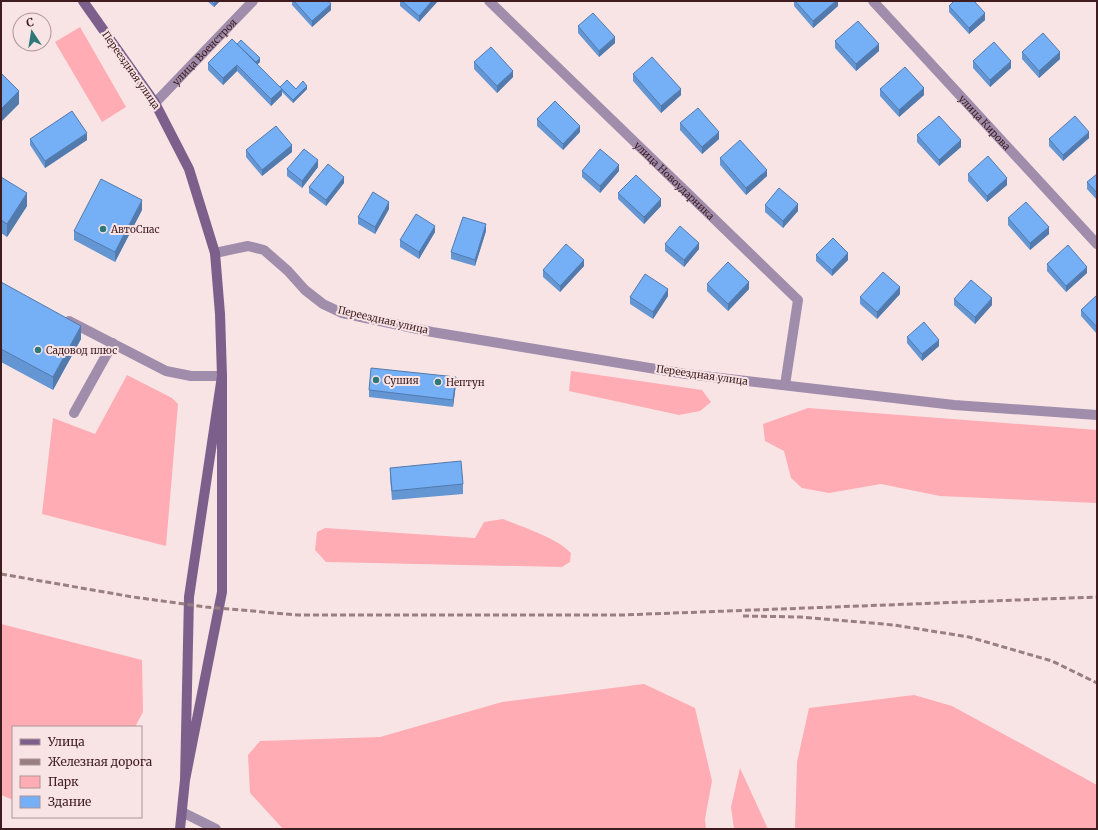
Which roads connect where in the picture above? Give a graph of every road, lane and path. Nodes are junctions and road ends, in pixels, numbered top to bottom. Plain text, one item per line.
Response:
1 (83, 1) edge
2 (253, 1) edge
3 (489, 1) edge
4 (873, 1) edge
5 (155, 103) junction
6 (1097, 244) edge
7 (215, 253) junction
8 (57, 315) edge
9 (113, 344) junction
10 (222, 376) junction
11 (785, 386) junction
12 (74, 413) dead end
13 (1097, 415) edge
14 (185, 780) junction
15 (182, 812) junction
16 (180, 829) edge
17 (216, 829) edge

1 - 5 street, Переездная улица
2 - 5 street, улица Военстроя
3 - 11 street, улица Новоударника
4 - 6 street, улица Кирова
5 - 7 street, Переездная улица
7 - 10 street
7 - 11 street, Переездная улица
8 - 9 street
9 - 10 street
9 - 12 street
10 - 14 street
10 - 14 street
11 - 13 street, Переездная улица
14 - 15 street
15 - 16 street
15 - 17 street

